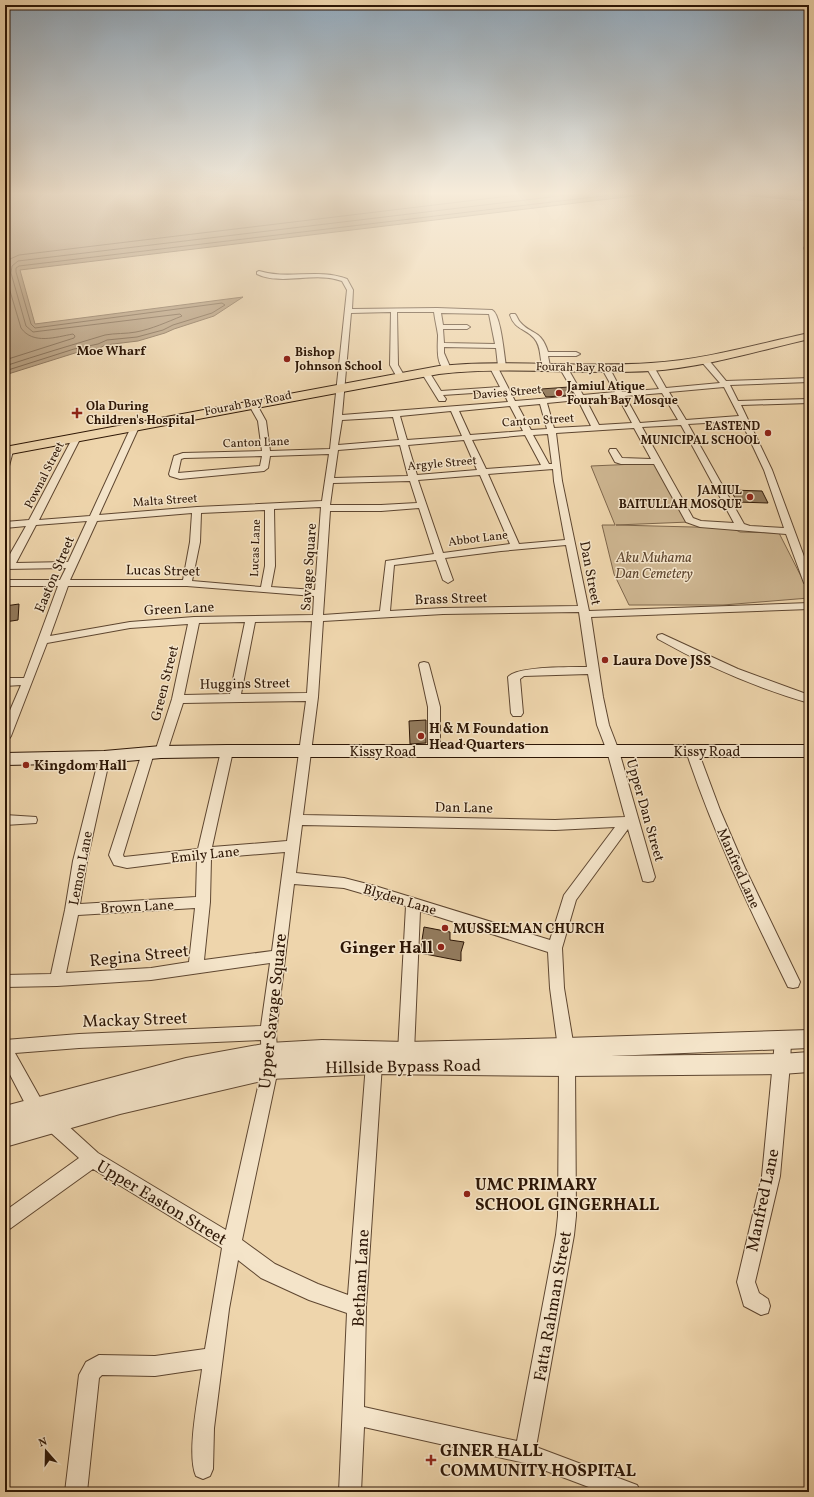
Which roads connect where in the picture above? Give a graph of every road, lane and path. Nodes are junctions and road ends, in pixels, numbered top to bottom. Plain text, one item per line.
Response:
1 (258, 272) dead end
2 (394, 310) junction
3 (437, 310) junction
4 (348, 311) junction
5 (513, 315) dead end
6 (440, 327) junction
7 (467, 327) dead end
8 (809, 336) edge
9 (442, 345) junction
10 (499, 346) junction
11 (545, 354) junction
12 (576, 354) dead end
13 (704, 360) junction
14 (497, 366) junction
15 (546, 366) junction
16 (563, 367) junction
17 (605, 367) junction
18 (650, 367) junction
19 (447, 369) junction
20 (425, 372) junction
21 (401, 377) junction
22 (809, 380) edge
23 (726, 384) junction
24 (344, 387) junction
25 (504, 389) junction
26 (665, 391) junction
27 (304, 394) junction
28 (439, 394) junction
29 (620, 394) junction
30 (581, 398) junction
31 (543, 401) junction
32 (809, 401) edge
33 (512, 403) junction
34 (737, 403) junction
35 (253, 405) junction
36 (230, 408) junction
37 (450, 409) junction
38 (396, 414) junction
39 (338, 418) junction
40 (744, 418) junction
41 (683, 422) junction
42 (636, 425) junction
43 (135, 427) junction
44 (596, 428) junction
45 (551, 431) junction
46 (529, 433) junction
47 (467, 438) junction
48 (76, 439) junction
49 (403, 443) junction
50 (334, 449) junction
51 (7, 450) edge
52 (613, 451) dead end
53 (265, 454) junction
54 (657, 462) junction
55 (5, 466) edge
56 (557, 466) junction
57 (546, 467) junction
58 (484, 472) junction
59 (413, 478) junction
60 (329, 481) junction
61 (423, 505) junction
62 (269, 506) junction
63 (326, 506) junction
64 (197, 510) junction
65 (93, 518) junction
66 (33, 522) junction
67 (5, 525) edge
68 (740, 526) junction
69 (790, 531) junction
70 (571, 542) junction
71 (516, 547) junction
72 (440, 556) junction
73 (7, 565) edge
74 (71, 565) junction
75 (448, 580) dead end
76 (64, 582) junction
77 (5, 583) edge
78 (187, 583) junction
79 (809, 583) edge
80 (265, 590) junction
81 (320, 593) junction
82 (809, 606) edge
83 (585, 611) junction
84 (385, 614) junction
85 (319, 618) junction
86 (251, 619) junction
87 (194, 620) junction
88 (662, 637) dead end
89 (42, 640) junction
90 (424, 664) dead end
91 (593, 670) junction
92 (28, 681) junction
93 (5, 682) edge
94 (312, 696) junction
95 (235, 697) junction
96 (178, 699) junction
97 (809, 699) edge
98 (517, 713) dead end
99 (5, 736) edge
100 (227, 751) junction
101 (305, 751) junction
102 (434, 751) junction
103 (612, 751) junction
104 (692, 751) junction
105 (809, 751) edge
106 (154, 753) junction
107 (104, 757) junction
108 (5, 759) edge
109 (5, 820) edge
110 (31, 820) dead end
111 (295, 820) junction
112 (630, 821) junction
113 (292, 846) junction
114 (204, 853) junction
115 (119, 861) joint
116 (648, 877) dead end
117 (289, 878) junction
118 (203, 902) junction
119 (414, 903) junction
120 (72, 910) junction
121 (555, 948) junction
122 (277, 956) junction
123 (196, 967) junction
124 (57, 980) junction
125 (5, 981) edge
126 (793, 982) dead end
127 (809, 1039) edge
128 (783, 1041) junction
129 (5, 1047) edge
130 (5, 1050) edge
131 (269, 1052) junction
132 (406, 1052) junction
133 (566, 1057) junction
134 (809, 1062) edge
135 (374, 1064) junction
136 (782, 1064) junction
137 (45, 1116) junction
138 (5, 1118) edge
139 (5, 1136) edge
140 (92, 1159) junction
141 (5, 1222) edge
142 (232, 1244) junction
143 (761, 1306) dead end
144 (357, 1307) junction
145 (214, 1357) junction
146 (354, 1415) junction
147 (525, 1452) junction
148 (202, 1469) dead end
149 (76, 1492) edge
150 (350, 1492) edge
151 (630, 1492) edge

1 - 4 street, Savage Square
2 - 3 street
2 - 4 street
2 - 21 street
3 - 6 street
3 - 10 street
4 - 24 street, Savage Square
5 - 11 street
6 - 7 street
6 - 9 street
8 - 13 main road, Fourah Bay Road
9 - 10 street
9 - 19 street
10 - 14 street
11 - 12 street
11 - 15 street
13 - 18 main road, Fourah Bay Road
13 - 23 street
14 - 15 main road, Fourah Bay Road
14 - 19 main road, Fourah Bay Road
14 - 25 street
15 - 16 main road, Fourah Bay Road
16 - 17 main road, Fourah Bay Road
16 - 30 street
17 - 18 main road, Fourah Bay Road
17 - 29 street
18 - 26 street
19 - 20 main road, Fourah Bay Road
20 - 21 main road, Fourah Bay Road
20 - 28 street
21 - 24 main road, Fourah Bay Road
22 - 23 street, Davies Street
23 - 26 street, Davies Street
23 - 34 street
24 - 27 main road, Fourah Bay Road
24 - 39 street, Savage Square
25 - 28 street
25 - 33 street
26 - 29 street, Davies Street
26 - 41 street
27 - 35 main road, Fourah Bay Road
27 - 36 main road, Fourah Bay Road
28 - 37 street
29 - 30 street, Davies Street
29 - 42 street
30 - 31 street, Davies Street
30 - 44 street
31 - 33 street, Davies Street
31 - 45 street, Dan Street
32 - 34 street
33 - 37 street, Davies Street
33 - 46 street
34 - 40 street
35 - 36 main road, Fourah Bay Road
35 - 53 street
36 - 43 main road, Fourah Bay Road
36 - 51 main road, Fourah Bay Road
37 - 38 street, Davies Street
37 - 47 street
38 - 39 street, Davies Street
38 - 49 street
39 - 50 street, Savage Square
40 - 41 street, Canton Street
40 - 69 street
41 - 42 street, Canton Street
41 - 68 street
42 - 44 street, Canton Street
42 - 54 street
43 - 48 main road, Fourah Bay Road
43 - 65 street, Easton Street
44 - 45 street, Canton Street
45 - 46 street, Canton Street
45 - 56 street, Dan Street
46 - 47 street, Canton Street
46 - 57 street
47 - 49 street, Canton Street
47 - 58 street
48 - 51 main road, Fourah Bay Road
48 - 66 street, Pownal Street
49 - 50 street, Canton Street
49 - 59 street
50 - 53 street, Canton Lane
50 - 60 street, Savage Square
51 - 55 street
52 - 54 street
53 - 53 street, Canton Lane
54 - 68 street
56 - 57 street, Argyle Street
56 - 70 street, Dan Street
57 - 58 street, Argyle Street
58 - 59 street, Argyle Street
58 - 71 street
59 - 60 street, Argyle Street
59 - 61 street
60 - 63 street, Savage Square
61 - 63 street, Malta Street
61 - 72 street
62 - 63 street, Malta Street
62 - 64 street, Malta Street
62 - 80 street, Lucas Lane
63 - 81 street, Savage Square
64 - 65 street, Malta Street
64 - 78 street
65 - 66 street, Malta Street
65 - 74 street, Easton Street
66 - 67 street, Malta Street
66 - 73 street, Pownal Street
68 - 69 street
69 - 79 street
70 - 71 street, Abbot Lane
70 - 83 street, Dan Street
71 - 72 street, Abbot Lane
72 - 75 street
72 - 84 street, Abbot Lane
73 - 74 street
74 - 76 street, Easton Street
76 - 77 street, Lucas Street
76 - 78 street, Lucas Street
76 - 89 street, Easton Street
78 - 80 street, Lucas Street
80 - 81 street, Lucas Street
81 - 85 street, Savage Square
82 - 83 street, Brass Street
83 - 84 street, Brass Street
83 - 91 street, Dan Street
84 - 85 street, Brass Street
85 - 86 street, Green Lane
85 - 94 street, Savage Square
86 - 87 street, Green Lane
86 - 95 street
87 - 89 street, Green Lane
87 - 96 street, Green Street
88 - 97 street
89 - 92 street, Easton Street
90 - 102 street
91 - 98 street
91 - 103 street, Dan Street
92 - 93 street
92 - 99 street, Easton Street
94 - 95 street, Huggins Street
94 - 101 street, Savage Square
95 - 96 street, Huggins Street
96 - 106 street, Green Street
100 - 101 main road, Kissy Road
100 - 106 main road, Kissy Road
100 - 114 street
101 - 102 main road, Kissy Road
101 - 111 street, Upper Savage Square
102 - 103 main road, Kissy Road
103 - 104 main road, Kissy Road
103 - 112 street, Upper Dan Street
104 - 105 main road, Kissy Road
104 - 126 street, Manfred Lane
106 - 107 main road, Kissy Road
106 - 115 street, Green Street
107 - 108 main road, Kissy Road
107 - 120 street, Lemon Lane
109 - 110 street
111 - 112 street, Dan Lane
111 - 113 street, Upper Savage Square
112 - 116 street, Upper Dan Street
112 - 121 street, Fatta Rahman Street
113 - 114 street, Emily Lane
113 - 117 street, Upper Savage Square
114 - 115 street, Emily Lane
114 - 118 street
117 - 119 street, Blyden Lane
117 - 122 street, Upper Savage Square
118 - 120 street, Brown Lane
118 - 123 street
119 - 121 street, Blyden Lane
119 - 132 street
120 - 124 street, Lemon Lane
121 - 133 street, Fatta Rahman Street
122 - 123 street, Regina Street
122 - 131 street, Upper Savage Square
123 - 124 street, Regina Street
124 - 125 street, Regina Street
127 - 128 street, Hillside Bypass Road
128 - 133 street, Hillside Bypass Road
128 - 136 street, Manfred Lane
129 - 131 street, Mackay Street
130 - 137 street, Upper Easton Street
131 - 132 street, Hillside Bypass Road
131 - 135 street, Hillside Bypass Road
131 - 137 street, Hillside Bypass Road
131 - 142 street, Upper Savage Square
132 - 133 street, Hillside Bypass Road
133 - 135 street, Hillside Bypass Road
133 - 136 street, Hillside Bypass Road
133 - 147 street, Fatta Rahman Street
134 - 136 street, Hillside Bypass Road
135 - 144 street, Betham Lane
136 - 143 street, Manfred Lane
137 - 138 street, Hillside Bypass Road
137 - 139 street, Hillside Bypass Road
137 - 140 street, Upper Easton Street
140 - 141 street
140 - 142 street, Upper Easton Street
142 - 144 street, Upper Easton Street
142 - 145 street, Upper Savage Square
144 - 146 street, Betham Lane
145 - 148 street, Upper Savage Square
145 - 149 street
146 - 147 street
146 - 150 street, Betham Lane
147 - 151 street

